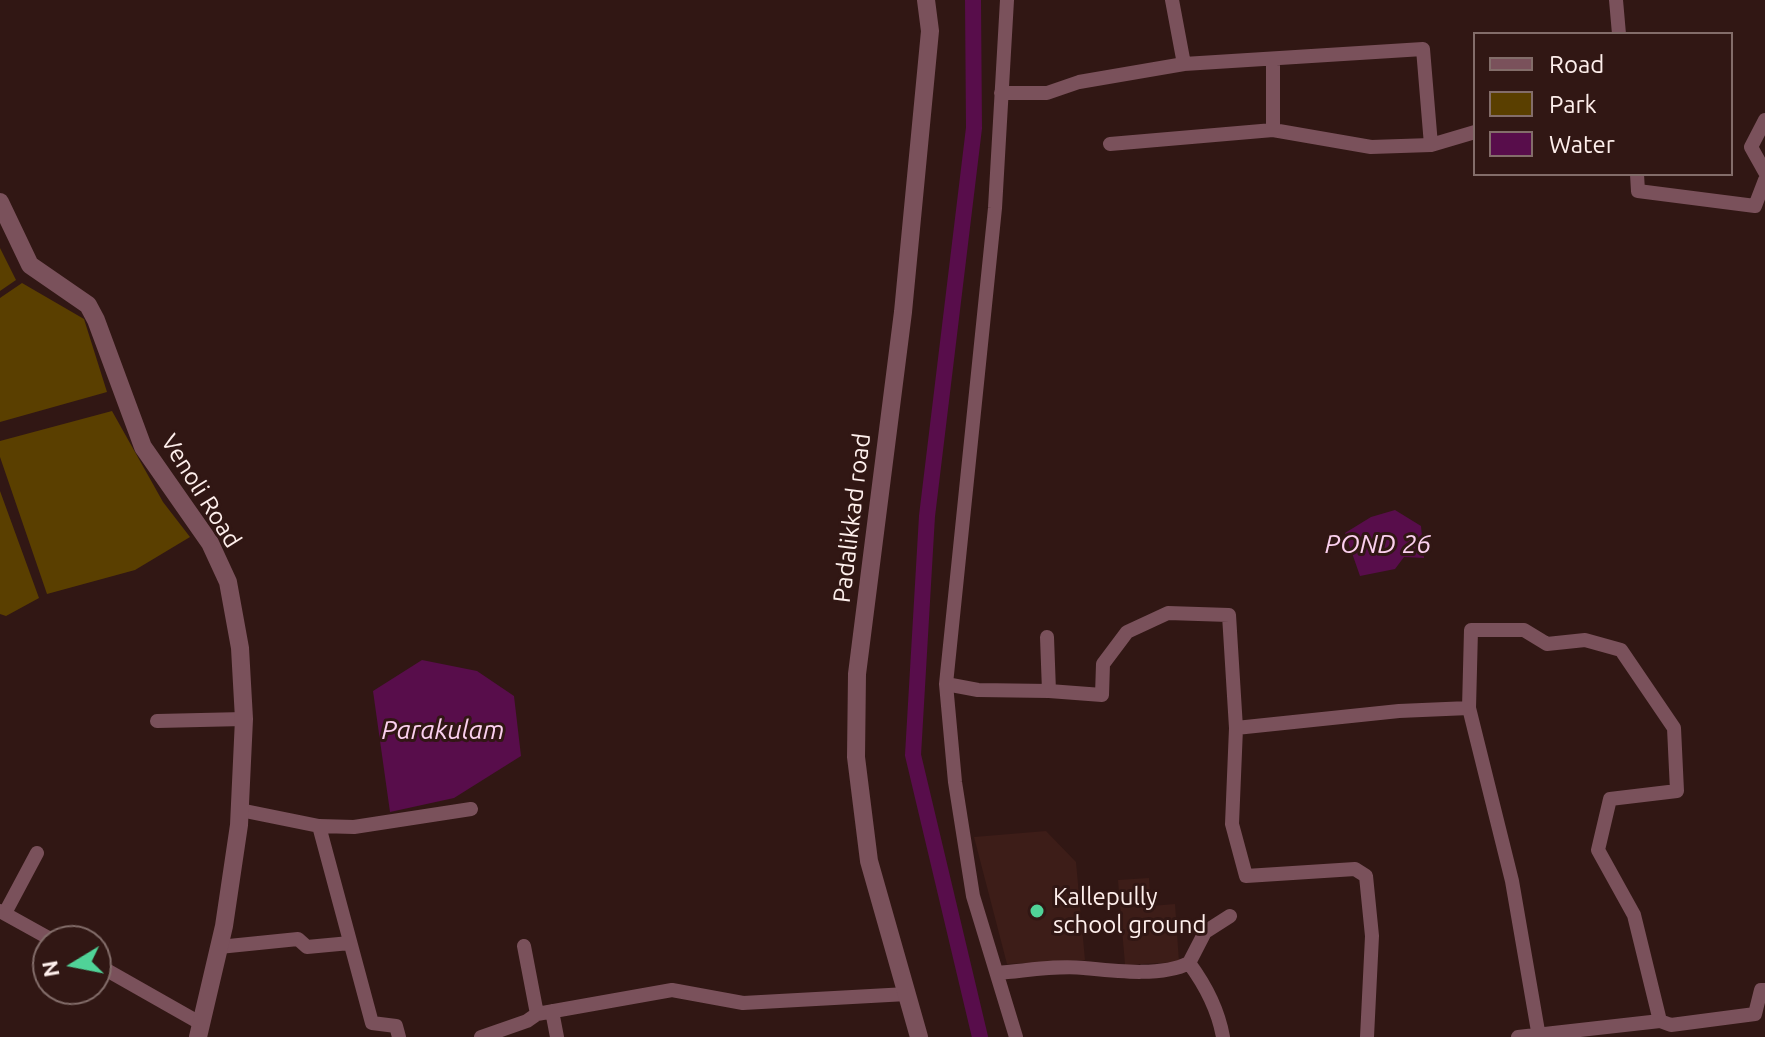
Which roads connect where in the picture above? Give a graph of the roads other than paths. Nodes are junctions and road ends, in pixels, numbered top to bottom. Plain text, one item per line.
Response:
1 (926, 0) edge
2 (1007, 0) edge
3 (1172, 0) edge
4 (1616, 0) edge
5 (1619, 32) edge
6 (1273, 60) junction
7 (1184, 64) junction
8 (1001, 93) junction
9 (1765, 120) edge
10 (1273, 130) junction
11 (1473, 133) edge
12 (1110, 144) dead end
13 (1431, 145) junction
14 (1765, 172) edge
15 (1637, 176) edge
16 (1765, 180) edge
17 (0, 202) edge
18 (1047, 637) dead end
19 (946, 684) junction
20 (1049, 691) junction
21 (1469, 708) junction
22 (244, 719) junction
23 (157, 721) dead end
24 (1236, 728) junction
25 (471, 809) dead end
26 (240, 810) junction
27 (319, 826) junction
28 (37, 853) dead end
29 (2, 912) edge
30 (1230, 916) dead end
31 (32, 929) edge
32 (350, 943) junction
33 (524, 946) dead end
34 (219, 947) junction
35 (1189, 963) junction
36 (997, 973) junction
37 (112, 974) edge
38 (1765, 990) edge
39 (907, 994) junction
40 (552, 1011) junction
41 (537, 1014) junction
42 (1660, 1021) junction
43 (199, 1030) edge
44 (1538, 1036) edge
45 (399, 1037) edge
46 (481, 1037) edge
47 (557, 1037) edge
48 (919, 1037) edge
49 (1016, 1037) edge
50 (1223, 1037) edge
51 (1367, 1037) edge
52 (1518, 1037) edge

1 - 39 street, Padalikkad road
2 - 8 street
3 - 7 street
4 - 5 street
6 - 7 street
6 - 10 street
6 - 13 street
7 - 8 street
8 - 19 street
9 - 14 street
10 - 12 street
10 - 13 street
11 - 13 street
15 - 16 street
17 - 22 street, Venoli Road
18 - 20 street
19 - 20 street
19 - 36 street
20 - 24 street
21 - 24 street
21 - 42 street
21 - 44 street
22 - 23 street
22 - 26 street, Venoli Road
24 - 51 street
25 - 27 street
26 - 27 street
26 - 34 street, Venoli Road
27 - 32 street
28 - 29 street
29 - 31 street
30 - 35 street
32 - 34 street
32 - 45 street
33 - 41 street
34 - 43 street, Venoli Road
35 - 36 street
35 - 50 street
36 - 49 street
37 - 43 street
38 - 42 street
39 - 40 street
39 - 48 street, Padalikkad road
40 - 41 street
40 - 47 street
41 - 46 street
42 - 44 street
44 - 52 street

